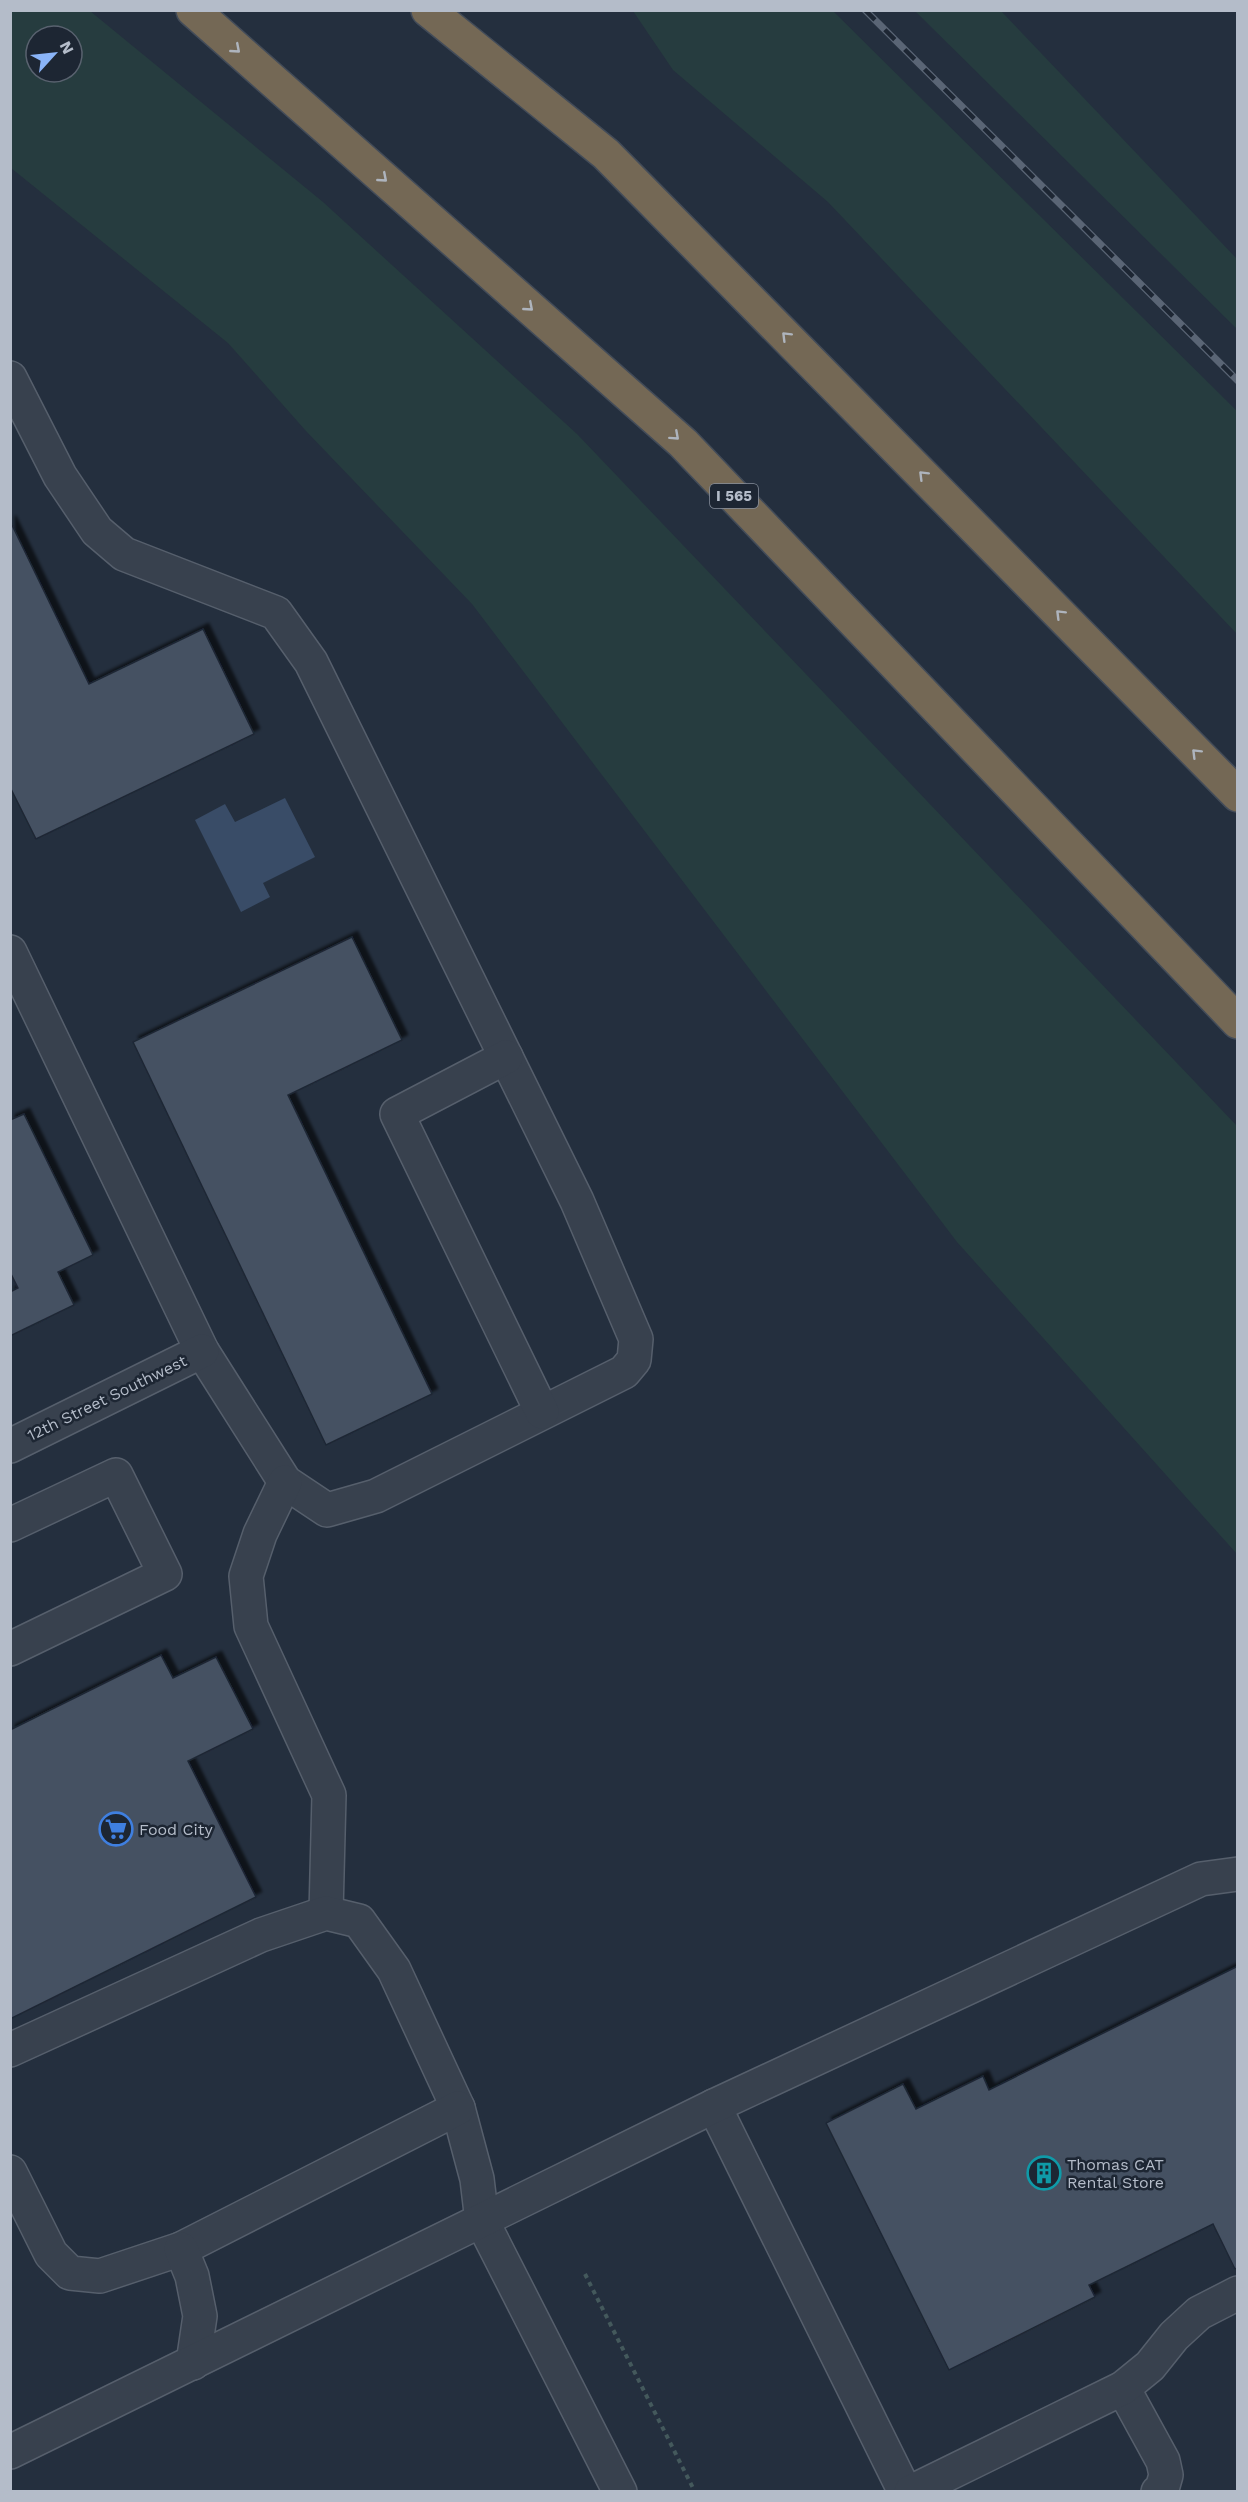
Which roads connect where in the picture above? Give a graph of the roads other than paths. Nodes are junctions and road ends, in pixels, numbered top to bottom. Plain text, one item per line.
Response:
1 (192, 10) edge
2 (428, 10) edge
3 (460, 10) edge
4 (606, 154) junction
5 (10, 378) edge
6 (1238, 795) edge
7 (10, 952) edge
8 (1238, 1022) edge
9 (506, 1057) junction
10 (202, 1351) junction
11 (542, 1412) junction
12 (10, 1446) edge
13 (285, 1482) junction
14 (10, 1525) edge
15 (10, 1649) edge
16 (1238, 1874) edge
17 (326, 1913) junction
18 (10, 2050) edge
19 (714, 2106) junction
20 (458, 2109) junction
21 (10, 2172) edge
22 (482, 2221) junction
23 (181, 2249) junction
24 (1238, 2293) edge
25 (193, 2363) junction
26 (1123, 2388) junction
27 (10, 2452) edge
28 (620, 2492) edge
29 (905, 2492) edge
30 (911, 2492) edge
31 (1158, 2492) edge

1 -> 8 highway, I 565
2 - 4 highway
3 - 4 highway
6 -> 4 highway
5 - 9 street
7 - 10 street
9 - 11 street
9 - 11 street
10 - 12 street, 12th Street Southwest
10 - 13 street
11 - 13 street
13 - 17 street
14 - 15 street
16 - 19 street
17 - 18 street
17 - 20 street
19 - 22 street
19 - 29 street
20 - 22 street
20 - 23 street
21 - 23 street
22 - 25 street
22 - 28 street
23 - 25 street
24 - 26 street
25 - 27 street
26 - 30 street
26 - 31 street

